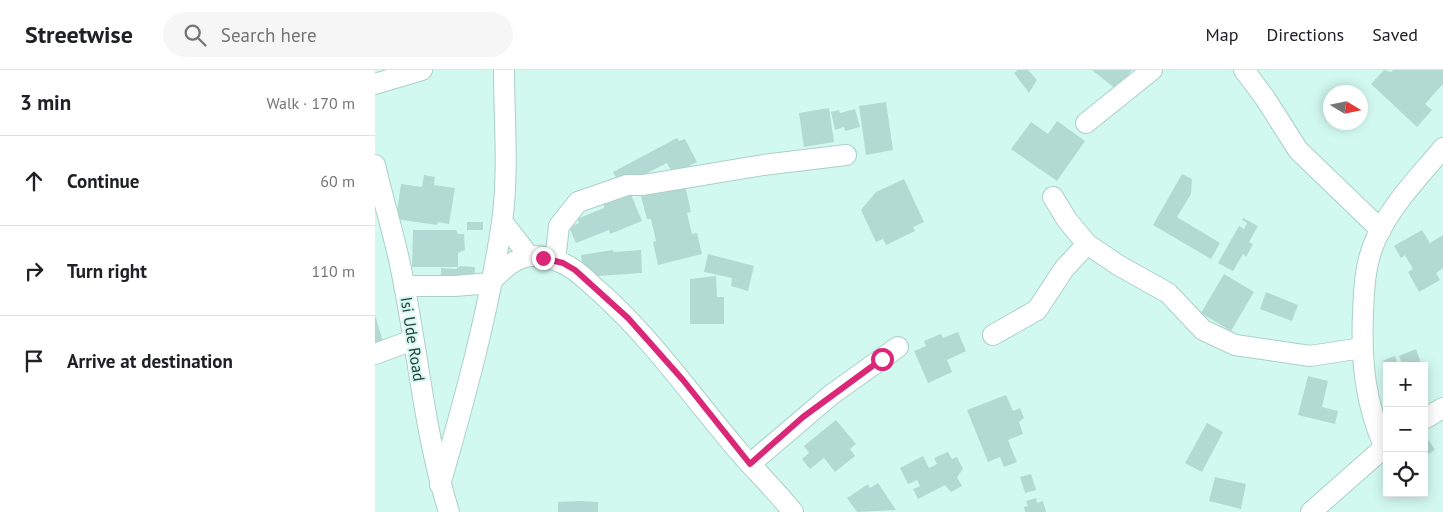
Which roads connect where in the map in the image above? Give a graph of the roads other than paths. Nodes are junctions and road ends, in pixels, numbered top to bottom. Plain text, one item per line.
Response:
1 (422, 70) edge
2 (504, 70) edge
3 (1152, 70) edge
4 (1244, 70) edge
5 (375, 84) edge
6 (1086, 122) dead end
7 (1443, 148) edge
8 (846, 155) dead end
9 (375, 169) edge
10 (1053, 197) dead end
11 (502, 221) junction
12 (1381, 230) junction
13 (1087, 244) junction
14 (529, 256) junction
15 (555, 260) junction
16 (490, 282) junction
17 (404, 286) junction
18 (993, 335) dead end
19 (413, 340) junction
20 (898, 347) dead end
21 (1361, 348) junction
22 (375, 354) edge
23 (1443, 408) edge
24 (1428, 417) edge
25 (1383, 442) edge
26 (1383, 448) edge
27 (750, 464) junction
28 (440, 485) junction
29 (449, 512) edge
30 (793, 512) edge
31 (1311, 512) edge

1 - 5 street
2 - 11 street
3 - 6 street
4 - 12 street
7 - 12 street
8 - 15 street
9 - 17 street, Isi Ude Road
10 - 13 street
11 - 14 street
11 - 16 street
12 - 21 street
13 - 18 street
13 - 21 street
14 - 15 street
14 - 16 street
15 - 27 street
16 - 17 street
16 - 28 street
17 - 19 street, Isi Ude Road
19 - 22 street
19 - 28 street, Isi Ude Road
20 - 27 street
21 - 25 street
23 - 24 street
26 - 31 street
27 - 30 street
28 - 29 street, Isi Ude Road

